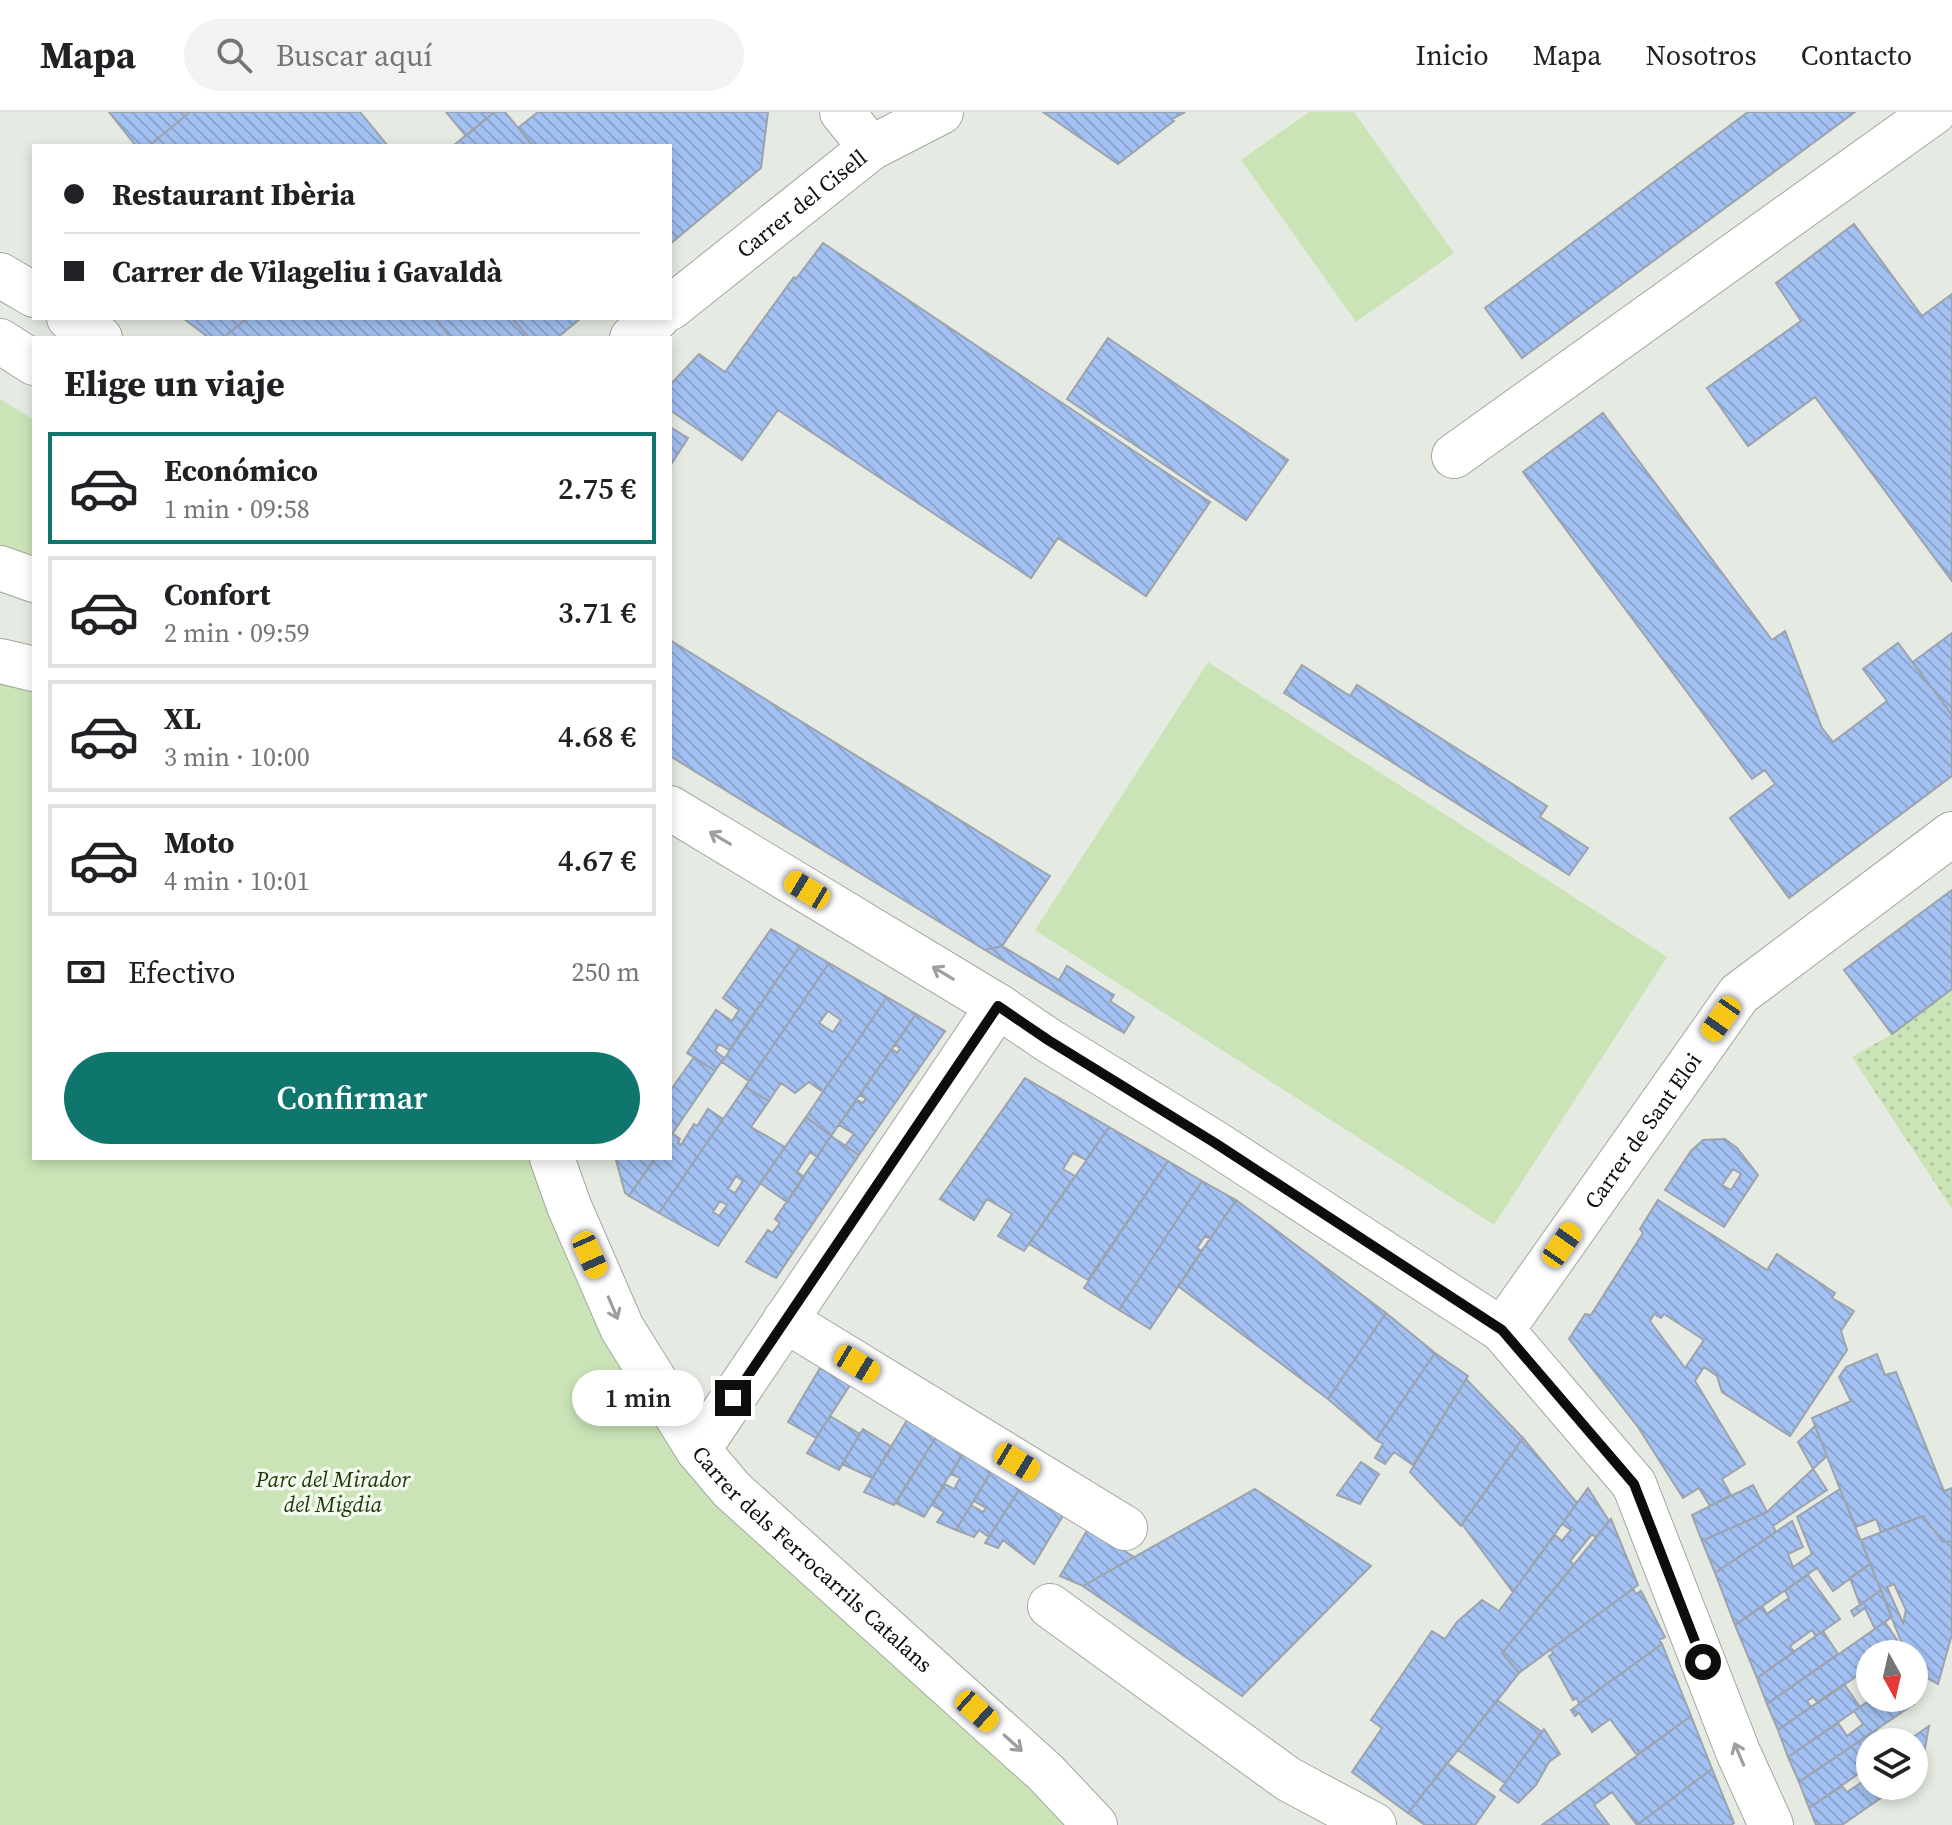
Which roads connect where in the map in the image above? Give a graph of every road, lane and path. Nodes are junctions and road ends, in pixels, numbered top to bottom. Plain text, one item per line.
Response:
1 (842, 112) edge
2 (941, 112) edge
3 (1934, 112) edge
4 (871, 148) junction
5 (0, 275) edge
6 (32, 294) edge
7 (672, 306) edge
8 (72, 320) edge
9 (654, 320) edge
10 (97, 336) edge
11 (634, 336) edge
12 (0, 341) edge
13 (32, 362) edge
14 (1454, 456) dead end
15 (0, 568) edge
16 (32, 579) edge
17 (0, 661) edge
18 (32, 669) edge
19 (672, 809) edge
20 (1952, 834) edge
21 (998, 1006) junction
22 (553, 1160) edge
23 (785, 1320) junction
24 (1502, 1330) junction
25 (698, 1450) junction
26 (1125, 1528) dead end
27 (1050, 1606) dead end
28 (1095, 1825) edge
29 (1374, 1825) edge
30 (1771, 1825) edge

1 - 4 street
2 - 4 street, Carrer del Cisell
3 - 14 street
4 - 7 street, Carrer del Cisell
5 - 6 street
8 - 10 street
9 - 11 street
12 - 13 street
15 - 16 street
17 - 18 street
21 -> 19 street
20 - 24 street, Carrer de Sant Eloi
21 - 23 street
21 - 24 street
22 -> 25 street, Carrer dels Ferrocarrils Catalans
23 - 25 street
23 - 26 street
30 -> 24 street
25 -> 28 street, Carrer dels Ferrocarrils Catalans
27 - 29 street

